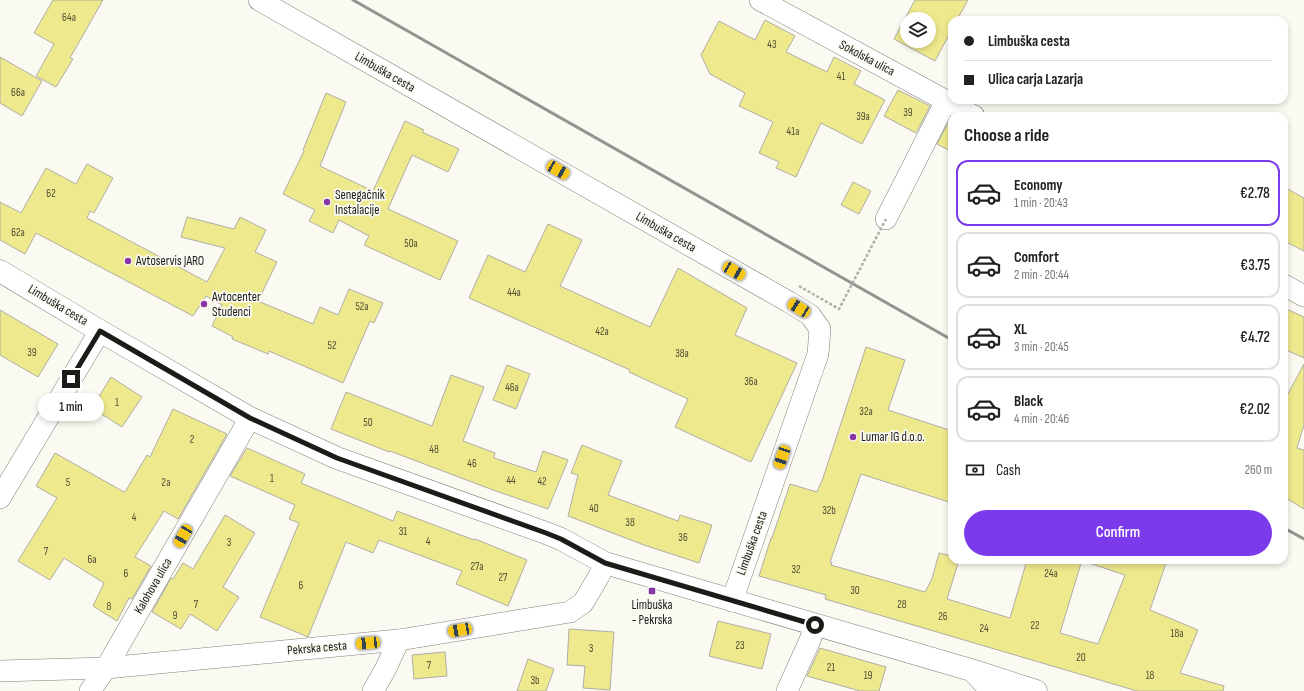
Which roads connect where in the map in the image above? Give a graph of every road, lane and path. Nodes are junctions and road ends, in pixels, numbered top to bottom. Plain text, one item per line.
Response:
1 (258, 0) edge
2 (760, 0) edge
3 (943, 107) junction
4 (960, 112) edge
5 (886, 219) joint
6 (0, 271) edge
7 (798, 286) dead end
8 (1288, 287) edge
9 (1304, 296) edge
10 (100, 331) junction
11 (250, 418) junction
12 (0, 498) edge
13 (605, 563) junction
14 (732, 601) junction
15 (815, 625) junction
16 (399, 640) junction
17 (106, 668) junction
18 (971, 670) junction
19 (0, 671) edge
20 (90, 691) edge
21 (373, 691) edge
22 (787, 691) edge
23 (991, 691) edge
24 (1036, 691) edge

1 - 14 street, Limbuška cesta
2 - 3 street, Sokolska ulica
3 - 4 street, Sokolska ulica
3 - 5 street
5 - 7 path, bridge
6 - 10 main road, Limbuška cesta
8 - 9 street
10 - 11 main road, Limbuška cesta
10 - 12 street
11 - 13 main road, Limbuška cesta
11 - 17 street, Kalohova ulica
13 - 14 main road, Limbuška cesta
13 - 16 street, Pekrska cesta
14 - 15 main road, Limbuška cesta
15 - 18 main road, Limbuška cesta
15 - 22 street
16 - 17 street, Pekrska cesta
16 - 21 street
17 - 19 street, Pekrska cesta
17 - 20 street, Kalohova ulica
18 - 23 street
18 - 24 main road, Limbuška cesta

